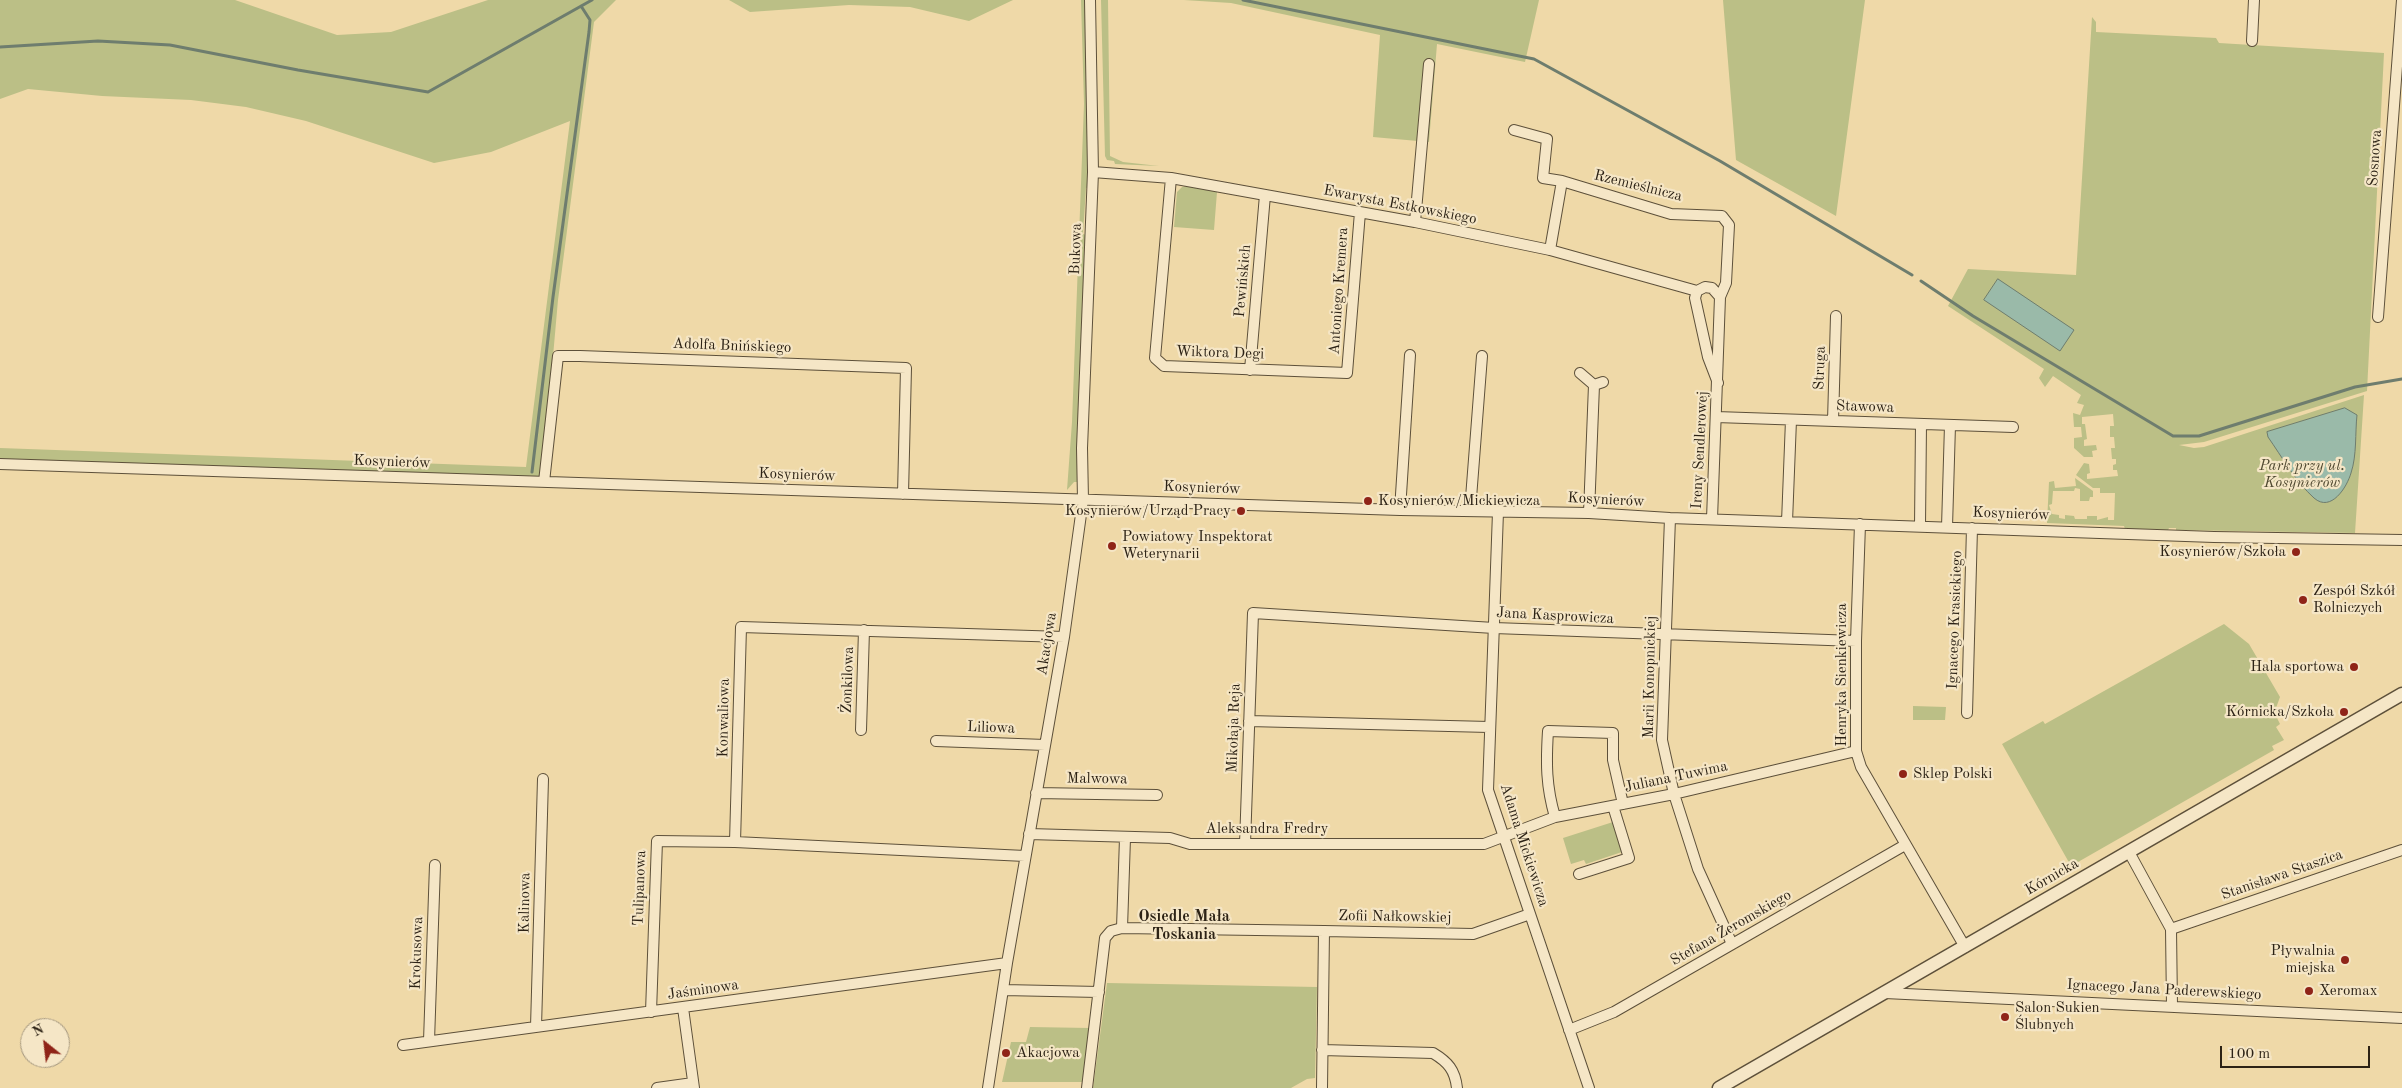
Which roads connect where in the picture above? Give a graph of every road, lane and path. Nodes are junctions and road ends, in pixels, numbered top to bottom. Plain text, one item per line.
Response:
1 (1090, 0) edge
2 (2254, 0) edge
3 (2402, 0) edge
4 (2252, 41) dead end
5 (1429, 64) dead end
6 (1514, 130) dead end
7 (1093, 172) junction
8 (1171, 178) junction
9 (1562, 181) junction
10 (1265, 195) junction
11 (1360, 212) junction
12 (1415, 222) junction
13 (1550, 250) junction
14 (1697, 290) junction
15 (1720, 297) junction
16 (1836, 316) dead end
17 (2378, 317) dead end
18 (1410, 355) dead end
19 (1482, 356) dead end
20 (1250, 370) junction
21 (1347, 373) joint
22 (1580, 373) dead end
23 (1718, 383) junction
24 (1716, 417) junction
25 (1791, 420) junction
26 (1834, 421) junction
27 (1921, 424) junction
28 (1950, 425) junction
29 (2013, 427) dead end
30 (0, 464) edge
31 (544, 482) junction
32 (903, 494) junction
33 (1083, 500) junction
34 (1400, 510) junction
35 (1470, 512) junction
36 (1498, 512) junction
37 (1589, 513) junction
38 (1670, 518) junction
39 (1712, 519) junction
40 (1787, 522) junction
41 (1860, 524) junction
42 (1920, 526) junction
43 (1947, 527) junction
44 (1972, 528) junction
45 (2402, 540) edge
46 (1253, 612) joint
47 (1494, 628) junction
48 (864, 630) junction
49 (1064, 636) junction
50 (1666, 636) junction
51 (1856, 641) junction
52 (2402, 695) edge
53 (1967, 713) dead end
54 (1249, 720) junction
55 (1490, 727) junction
56 (861, 730) dead end
57 (936, 740) dead end
58 (1045, 745) junction
59 (1856, 751) junction
60 (543, 779) dead end
61 (1036, 793) junction
62 (1157, 794) dead end
63 (1674, 794) junction
64 (1624, 804) junction
65 (1613, 806) junction
66 (1556, 817) junction
67 (1029, 834) junction
68 (1503, 836) junction
69 (1125, 838) junction
70 (735, 842) junction
71 (1245, 844) junction
72 (1905, 844) junction
73 (2402, 850) edge
74 (2129, 852) junction
75 (1025, 856) junction
76 (434, 865) dead end
77 (1579, 874) dead end
78 (1530, 914) junction
79 (1122, 928) junction
80 (2171, 929) junction
81 (1324, 931) junction
82 (1732, 944) junction
83 (1965, 947) junction
84 (1007, 963) junction
85 (1913, 976) junction
86 (1003, 990) junction
87 (1099, 992) junction
88 (1885, 993) junction
89 (1924, 994) junction
90 (2172, 1006) junction
91 (683, 1008) junction
92 (651, 1012) junction
93 (2402, 1018) edge
94 (536, 1027) junction
95 (1569, 1030) junction
96 (429, 1041) junction
97 (403, 1045) dead end
98 (1322, 1050) junction
99 (694, 1086) edge
100 (657, 1088) edge
101 (988, 1088) edge
102 (1087, 1088) edge
103 (1322, 1088) edge
104 (1457, 1088) edge
105 (1589, 1088) edge
106 (1719, 1088) edge

1 - 7 street, Bukowa
2 - 4 street
3 - 17 street, Sosnowa
5 - 12 street
6 - 9 street, Rzemieślnicza
7 - 8 street, Ewarysta Estkowskiego
7 - 33 street, Bukowa
8 - 10 street, Ewarysta Estkowskiego
8 - 20 street, Wiktora Degi
9 - 13 street
9 - 15 street, Rzemieślnicza
10 - 11 street, Ewarysta Estkowskiego
10 - 20 street, Pewińskich
11 - 12 street, Ewarysta Estkowskiego
11 - 21 street, Antoniego Kremera
12 - 13 street, Ewarysta Estkowskiego
13 - 14 street, Ewarysta Estkowskiego
14 - 15 street
14 - 23 street, Ireny Sendlerowej
15 - 23 street, Ireny Sendlerowej
16 - 26 street, Struga
18 - 34 street
19 - 35 street
20 - 21 street, Wiktora Degi
22 - 37 street
23 - 24 street, Ireny Sendlerowej
24 - 25 street, Stawowa
24 - 39 street, Ireny Sendlerowej
25 - 26 street, Stawowa
25 - 40 street
26 - 27 street, Stawowa
27 - 28 street, Stawowa
27 - 42 street
28 - 29 street, Stawowa
28 - 43 street
30 - 31 street, Kosynierów
31 - 32 street, Kosynierów
31 - 32 street, Adolfa Bnińskiego
32 - 33 street, Kosynierów
33 - 34 street, Kosynierów
33 - 49 street, Akacjowa
34 - 35 street, Kosynierów
35 - 36 street, Kosynierów
36 - 37 street, Kosynierów
36 - 47 street, Adama Mickiewicza
37 - 38 street, Kosynierów
38 - 39 street, Kosynierów
38 - 50 street, Marii Konopnickiej
39 - 40 street, Kosynierów
40 - 41 street, Kosynierów
41 - 42 street, Kosynierów
41 - 51 street, Henryka Sienkiewicza
42 - 43 street, Kosynierów
43 - 44 street, Kosynierów
44 - 45 street, Kosynierów
44 - 53 street, Ignacego Krasickiego
46 - 47 street, Jana Kasprowicza
46 - 54 street, Mikołaja Reja
47 - 50 street, Jana Kasprowicza
47 - 55 street, Adama Mickiewicza
48 - 49 street, Konwaliowa
48 - 56 street, Żonkilowa
48 - 70 street, Konwaliowa
49 - 58 street, Akacjowa
50 - 51 street, Jana Kasprowicza
50 - 63 street, Marii Konopnickiej
51 - 59 street, Henryka Sienkiewicza
52 - 74 street, Kórnicka
54 - 55 street
54 - 71 street, Mikołaja Reja
55 - 68 street, Adama Mickiewicza
57 - 58 street, Liliowa
58 - 61 street, Akacjowa
59 - 63 street, Juliana Tuwima
59 - 72 street, Henryka Sienkiewicza
60 - 94 street, Kalinowa
61 - 62 street, Malwowa
61 - 67 street, Akacjowa
63 - 64 street, Juliana Tuwima
63 - 82 street, Marii Konopnickiej
64 - 65 street, Juliana Tuwima
64 - 66 street
65 - 66 street, Juliana Tuwima
65 - 77 street
66 - 68 street, Juliana Tuwima
67 - 69 street, Aleksandra Fredry
67 - 75 street, Akacjowa
68 - 71 street, Aleksandra Fredry
68 - 78 street, Adama Mickiewicza
69 - 71 street, Aleksandra Fredry
69 - 79 street
70 - 75 street
70 - 92 street, Tulipanowa
72 - 82 street, Stefana Żeromskiego
72 - 83 street, Henryka Sienkiewicza
73 - 80 street, Stanisława Staszica
74 - 80 street
74 - 83 street, Kórnicka
75 - 84 street, Akacjowa
76 - 96 street, Krokusowa
78 - 81 street, Zofii Nałkowskiej
78 - 95 street, Adama Mickiewicza
79 - 81 street
79 - 87 street
80 - 90 street
81 - 98 street, Zofii Nałkowskiej
82 - 95 street, Stefana Żeromskiego
83 - 85 street, Kórnicka
84 - 86 street, Akacjowa
84 - 91 street, Jaśminowa
85 - 88 street, Kórnicka
85 - 89 street
86 - 87 street
86 - 101 street, Akacjowa
87 - 102 street
88 - 89 street, Ignacego Jana Paderewskiego
88 - 106 street, Kórnicka
89 - 90 street, Ignacego Jana Paderewskiego
90 - 93 street, Ignacego Jana Paderewskiego
91 - 92 street, Jaśminowa
91 - 99 street
92 - 94 street, Jaśminowa
94 - 96 street, Jaśminowa
95 - 105 street, Adama Mickiewicza
96 - 97 street, Jaśminowa
98 - 103 street, Zofii Nałkowskiej
98 - 104 street
99 - 100 street

